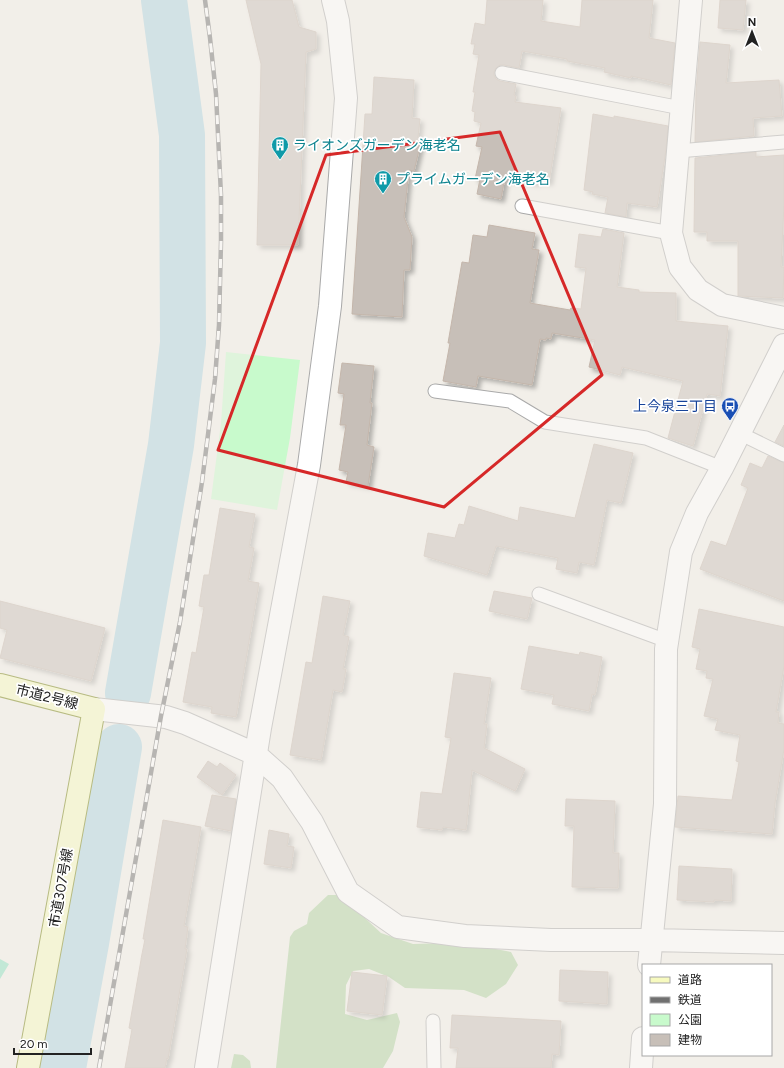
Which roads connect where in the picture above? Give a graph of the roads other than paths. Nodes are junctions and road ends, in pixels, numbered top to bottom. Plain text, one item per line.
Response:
1 (333, 0) edge
2 (691, 0) edge
3 (502, 73) dead end
4 (681, 108) junction
5 (784, 142) edge
6 (678, 151) junction
7 (522, 206) dead end
8 (671, 233) junction
9 (784, 318) edge
10 (784, 345) edge
11 (434, 391) dead end
12 (739, 433) junction
13 (784, 455) edge
14 (722, 468) junction
15 (539, 594) dead end
16 (667, 641) junction
17 (0, 685) edge
18 (94, 709) junction
19 (255, 754) junction
20 (651, 940) junction
21 (784, 943) edge
22 (649, 964) edge
23 (434, 1021) dead end
24 (642, 1048) edge
25 (28, 1068) edge
26 (206, 1068) edge
27 (434, 1068) edge
28 (640, 1068) edge

1 - 19 street
2 - 4 street
3 - 4 lane
4 - 6 street
5 - 6 lane
6 - 8 street
7 - 8 lane
8 - 9 street
10 - 12 street
11 - 14 lane
12 - 13 lane
12 - 14 street
14 - 16 street
15 - 16 lane
16 - 20 street
17 - 18 street, 市道2号線
18 - 19 street
18 - 25 street, 市道307号線
19 - 20 street
19 - 26 street
20 - 21 street
20 - 22 street
23 - 27 lane
24 - 28 street

